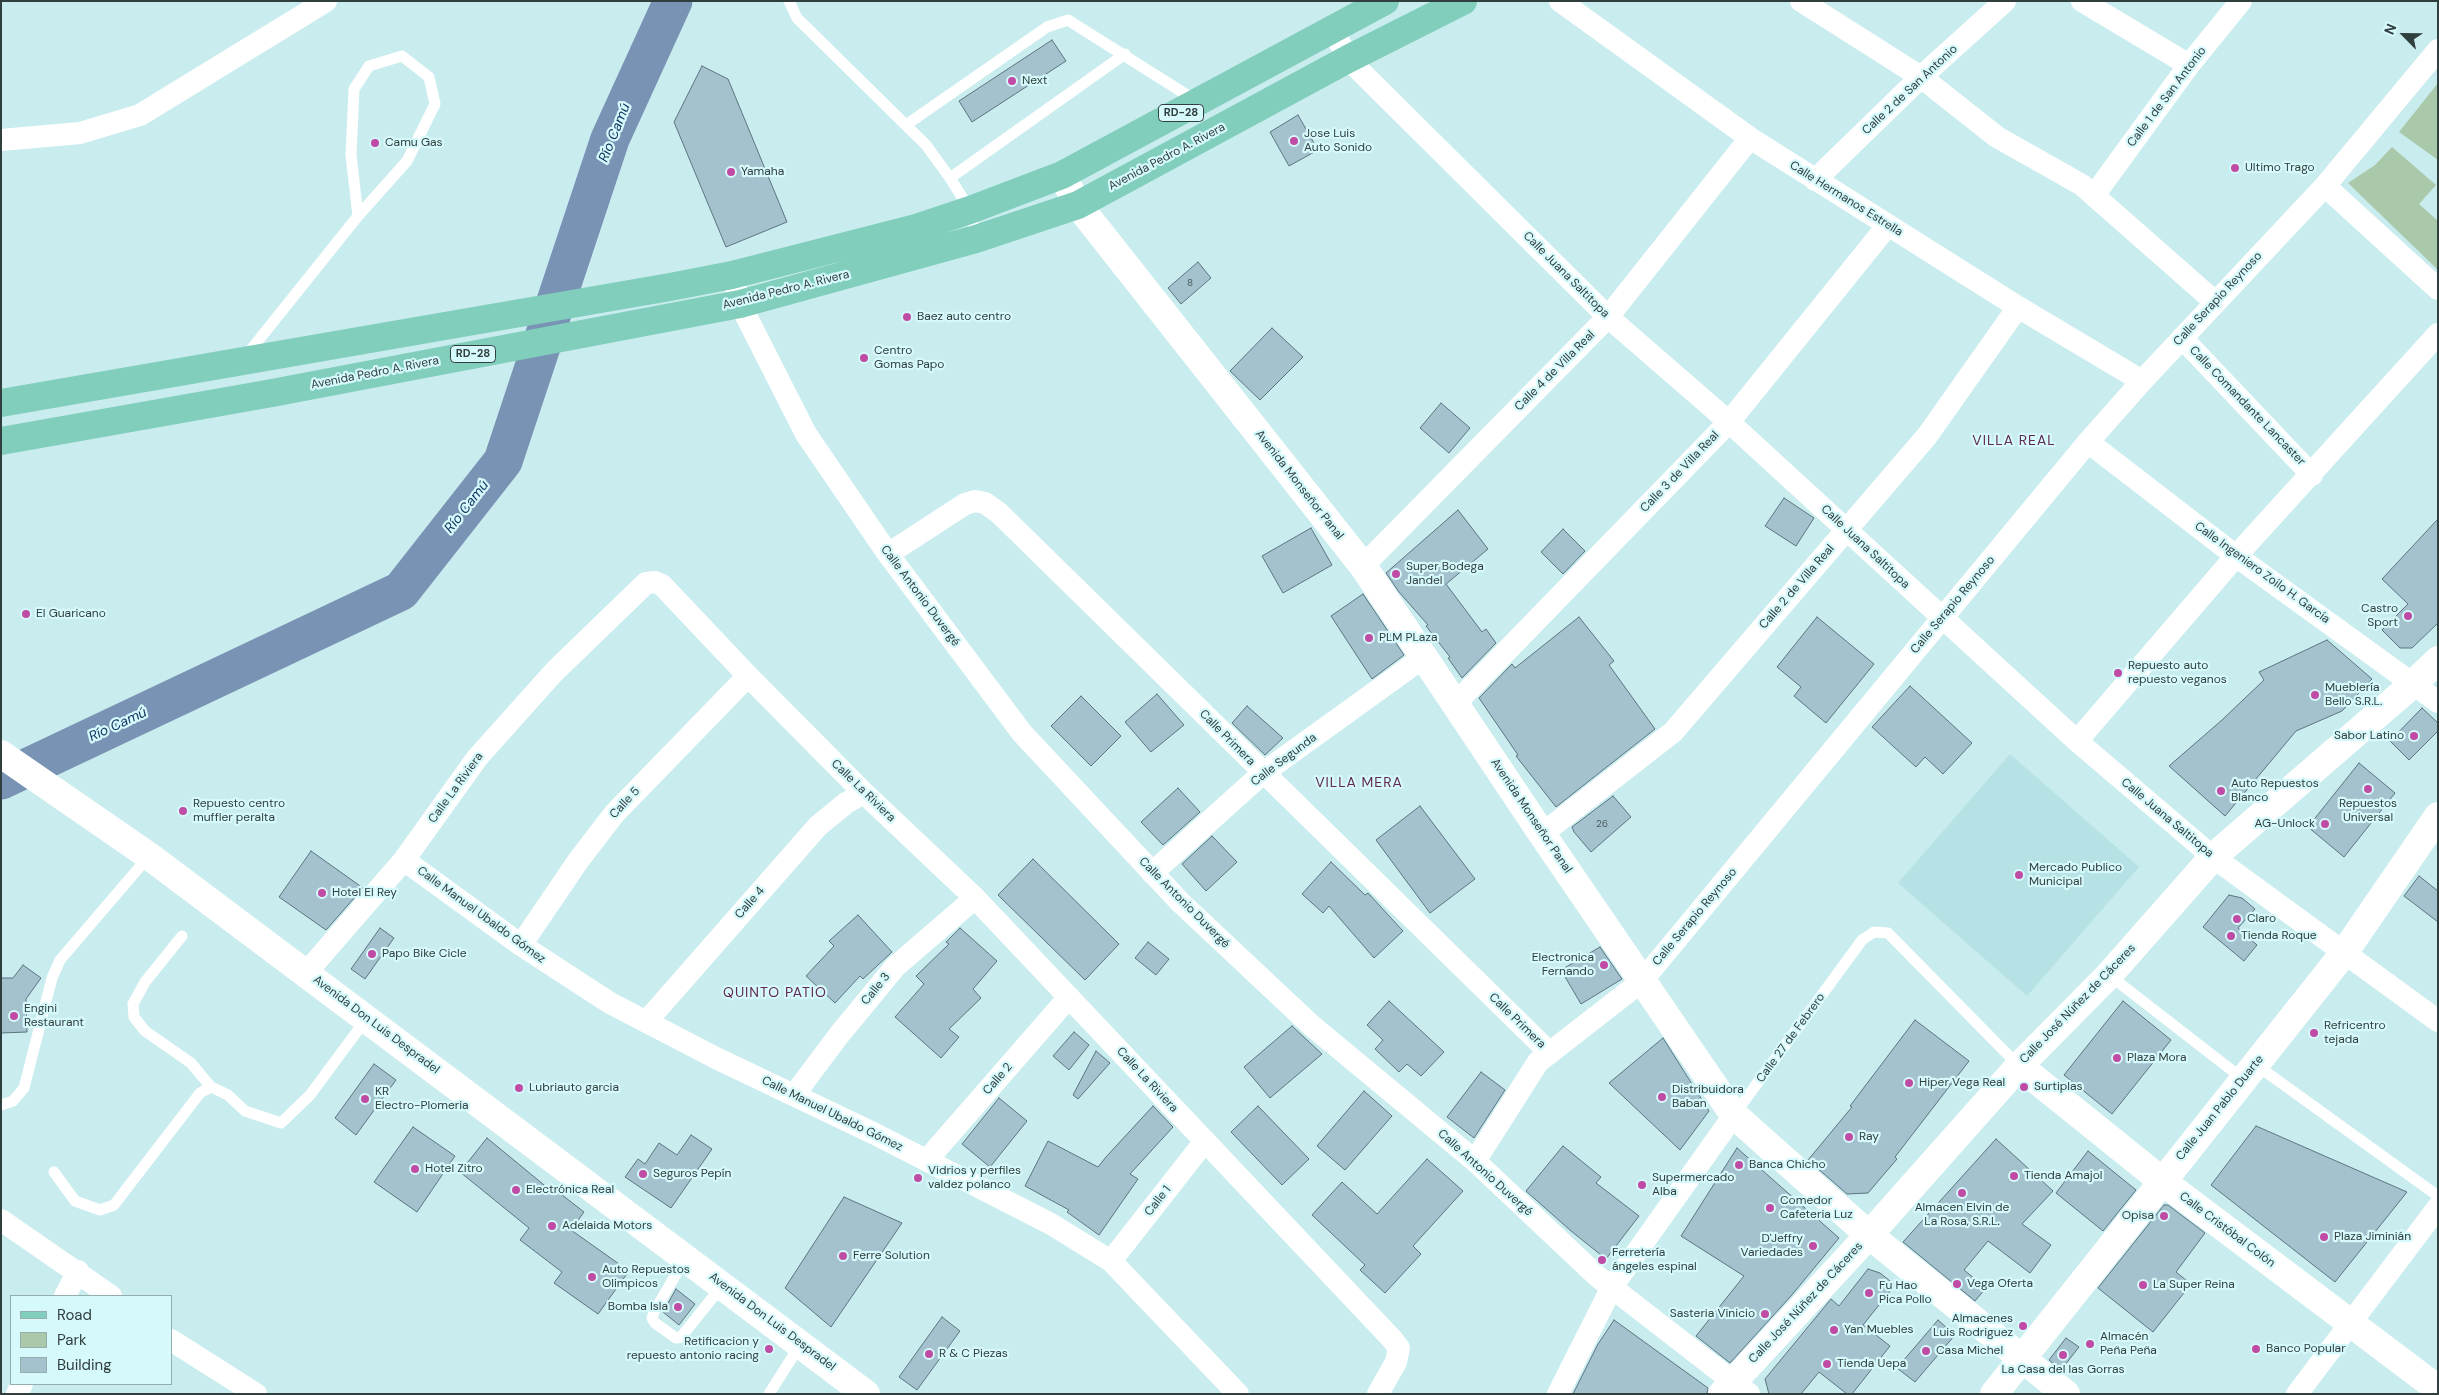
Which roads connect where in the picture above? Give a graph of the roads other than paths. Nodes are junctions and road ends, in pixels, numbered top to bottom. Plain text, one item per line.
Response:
1 (326, 1) edge
2 (789, 1) edge
3 (1385, 1) edge
4 (1463, 1) edge
5 (1560, 1) edge
6 (1801, 1) edge
7 (2005, 1) edge
8 (2082, 1) edge
9 (2241, 1) edge
10 (294, 9) edge
11 (1333, 30) junction
12 (2438, 50) edge
13 (1124, 54) junction
14 (1348, 59) junction
15 (2190, 65) junction
16 (1921, 77) junction
17 (1200, 103) junction
18 (906, 125) junction
19 (1750, 138) junction
20 (1, 140) edge
21 (1062, 175) junction
22 (950, 178) junction
23 (1815, 180) junction
24 (2325, 186) junction
25 (2095, 194) junction
26 (1078, 205) junction
27 (970, 210) junction
28 (358, 216) junction
29 (1888, 225) junction
30 (976, 239) junction
31 (732, 274) junction
32 (2438, 289) edge
33 (2215, 302) junction
34 (740, 304) junction
35 (2018, 307) junction
36 (1608, 317) junction
37 (2438, 334) edge
38 (2182, 338) junction
39 (240, 362) junction
40 (194, 371) junction
41 (2142, 381) junction
42 (1, 403) edge
43 (199, 406) junction
44 (1729, 422) junction
45 (1, 441) edge
46 (2088, 442) junction
47 (2312, 475) junction
48 (1846, 530) junction
49 (888, 554) junction
50 (2236, 556) junction
51 (1363, 566) junction
52 (1942, 618) junction
53 (1424, 657) junction
54 (2438, 660) edge
55 (748, 676) junction
56 (2414, 683) junction
57 (2438, 702) edge
58 (1456, 703) junction
59 (2078, 741) junction
60 (1, 754) edge
61 (1263, 774) junction
62 (864, 793) junction
63 (2438, 816) edge
64 (1542, 834) junction
65 (149, 856) junction
66 (2213, 858) junction
67 (404, 860) junction
68 (1152, 873) junction
69 (975, 898) junction
70 (182, 936) dead end
71 (521, 945) junction
72 (2344, 953) junction
73 (306, 973) junction
74 (2108, 975) junction
75 (1642, 981) junction
76 (1069, 997) junction
77 (366, 1018) junction
78 (646, 1022) junction
79 (2438, 1022) edge
80 (1550, 1053) junction
81 (2019, 1066) junction
82 (2249, 1071) junction
83 (211, 1087) junction
84 (794, 1096) junction
85 (1, 1105) edge
86 (1734, 1115) junction
87 (1205, 1141) junction
88 (927, 1160) junction
89 (1475, 1161) junction
90 (54, 1172) dead end
91 (2162, 1181) junction
92 (2438, 1196) edge
93 (2438, 1207) edge
94 (1, 1220) edge
95 (1869, 1235) junction
96 (686, 1257) junction
97 (1111, 1261) junction
98 (78, 1271) junction
99 (724, 1285) junction
100 (1612, 1287) junction
101 (66, 1295) edge
102 (110, 1295) edge
103 (2351, 1323) junction
104 (172, 1341) edge
105 (800, 1344) junction
106 (2022, 1359) junction
107 (1735, 1390) edge
108 (2438, 1390) edge
109 (1234, 1392) edge
110 (256, 1394) edge
111 (769, 1394) edge
112 (866, 1394) edge
113 (1378, 1394) edge
114 (1558, 1394) edge
115 (1994, 1394) edge
116 (2066, 1394) edge
117 (2297, 1394) edge

1 - 10 street
2 - 18 lane
3 - 11 main road, RD-28
4 - 14 main road, Avenida Pedro A. Rivera / RD-28
5 - 19 street, Calle Hermanos Estrella
6 - 16 street
7 - 16 street, Calle 2 de San Antonio
8 - 15 street
9 - 15 street, Calle 1 de San Antonio
10 - 20 street
11 - 14 street, Calle Juana Saltitopa
11 - 17 main road, RD-28
12 - 24 street, Calle Serapio Reynoso
13 - 17 lane
13 - 18 lane
13 - 22 lane
14 - 26 main road, Avenida Pedro A. Rivera / RD-28
14 - 36 street, Calle Juana Saltitopa
15 - 25 street, Calle 1 de San Antonio
16 - 23 street, Calle 2 de San Antonio
16 - 25 street
17 - 21 main road, RD-28
18 - 22 lane
19 - 23 street, Calle Hermanos Estrella
19 - 36 street, Calle 4 de Villa Real
21 - 26 main road, Avenida Monseñor Panal
21 - 27 main road, RD-28
22 - 27 lane
23 - 29 street, Calle Hermanos Estrella
24 - 32 street
24 - 33 street, Calle Serapio Reynoso
25 - 33 street
26 - 30 main road, Avenida Pedro A. Rivera / RD-28
26 - 51 main road, Avenida Monseñor Panal
27 - 30 lane
27 - 31 main road, RD-28
28 - 28 lane
28 - 39 lane
29 - 35 street, Calle Hermanos Estrella
29 - 44 street, Calle 3 de Villa Real
30 - 34 main road, Avenida Pedro A. Rivera / RD-28
31 - 34 street, Calle Antonio Duvergé
31 - 39 main road, RD-28
33 - 38 street, Calle Serapio Reynoso
34 - 43 main road, Avenida Pedro A. Rivera / RD-28
34 - 49 street, Calle Antonio Duvergé
35 - 41 street, Calle Hermanos Estrella
35 - 48 street, Calle 2 de Villa Real
36 - 44 street, Calle Juana Saltitopa
36 - 51 street, Calle 4 de Villa Real
37 - 47 street
38 - 41 street, Calle Serapio Reynoso
38 - 47 street, Calle Comandante Lancaster
39 - 40 main road, RD-28
40 - 42 main road, RD-28
40 - 43 main road
41 - 46 street, Calle Serapio Reynoso
43 - 45 main road, Avenida Pedro A. Rivera / RD-28
44 - 48 street, Calle Juana Saltitopa
44 - 58 street, Calle 3 de Villa Real
46 - 50 street, Calle Ingeniero Zoilo H. García
46 - 52 street, Calle Serapio Reynoso
47 - 50 street
48 - 52 street, Calle Juana Saltitopa
48 - 64 street, Calle 2 de Villa Real
49 - 61 street, Calle Primera
49 - 68 street, Calle Antonio Duvergé
50 - 56 street, Calle Ingeniero Zoilo H. García
50 - 59 street
51 - 53 main road, Avenida Monseñor Panal
52 - 59 street, Calle Juana Saltitopa
52 - 75 street, Calle Serapio Reynoso
53 - 58 main road, Avenida Monseñor Panal
53 - 61 street, Calle Segunda
54 - 56 main road, Calle José Núñez de Cáceres
55 - 62 street, Calle La Riviera
55 - 67 street, Calle La Riviera
55 - 71 street, Calle 5
56 - 57 street, Calle Ingeniero Zoilo H. García
56 - 66 main road, Calle José Núñez de Cáceres
58 - 64 main road, Avenida Monseñor Panal
59 - 66 street, Calle Juana Saltitopa
60 - 65 main road, Avenida Don Luis Despradel
61 - 68 street, Calle Segunda
61 - 80 street, Calle Primera
62 - 69 street, Calle La Riviera
62 - 78 street, Calle 4
63 - 72 main road, Calle Juan Pablo Duarte
64 - 75 main road, Avenida Monseñor Panal
65 - 73 main road, Avenida Don Luis Despradel
65 - 85 lane
66 - 72 street, Calle Juana Saltitopa
66 - 74 main road, Calle José Núñez de Cáceres
67 - 71 street, Calle Manuel Ubaldo Gómez
67 - 73 street, Calle La Riviera
68 - 89 street, Calle Antonio Duvergé
69 - 76 street, Calle La Riviera
69 - 84 street, Calle 3
70 - 83 lane
71 - 78 street, Calle Manuel Ubaldo Gómez
72 - 79 street, Calle Juana Saltitopa
72 - 82 main road, Calle Juan Pablo Duarte
73 - 77 main road, Avenida Don Luis Despradel
74 - 81 main road, Calle José Núñez de Cáceres
74 - 82 lane
75 - 80 street, Calle Serapio Reynoso
75 - 86 main road, Avenida Monseñor Panal
76 - 87 street, Calle La Riviera
76 - 88 street, Calle 2
77 - 83 lane
77 - 96 main road, Avenida Don Luis Despradel
78 - 84 street, Calle Manuel Ubaldo Gómez
80 - 89 street, Calle Serapio Reynoso
81 - 86 lane, Calle 27 de Febrero
81 - 91 main road, Calle Cristóbal Colón
81 - 95 main road, Calle José Núñez de Cáceres
82 - 91 main road, Calle Juan Pablo Duarte
82 - 92 lane
83 - 90 lane
84 - 88 street, Calle Manuel Ubaldo Gómez
86 - 95 main road, Avenida Monseñor Panal
86 - 100 street, Calle 27 de Febrero
87 - 97 street, Calle 1
87 - 113 street, Calle La Riviera
88 - 97 street, Calle Manuel Ubaldo Gómez
89 - 100 street, Calle Antonio Duvergé
91 - 103 main road, Calle Cristóbal Colón
91 - 106 main road, Calle Juan Pablo Duarte
93 - 103 street
94 - 98 street
95 - 106 main road, Avenida Monseñor Panal
95 - 107 main road, Calle José Núñez de Cáceres
96 - 99 main road, Avenida Don Luis Despradel
96 - 99 lane
97 - 109 street, Calle Manuel Ubaldo Gómez
98 - 101 street
98 - 102 street
99 - 105 main road, Avenida Don Luis Despradel
100 - 107 street, Calle Antonio Duvergé
100 - 114 street, Calle 27 de Febrero
103 - 108 main road, Calle Cristóbal Colón
103 - 117 street
104 - 110 street
105 - 111 lane
105 - 112 main road, Avenida Don Luis Despradel
106 - 115 main road, Calle Juan Pablo Duarte
106 - 116 main road, Avenida Monseñor Panal

